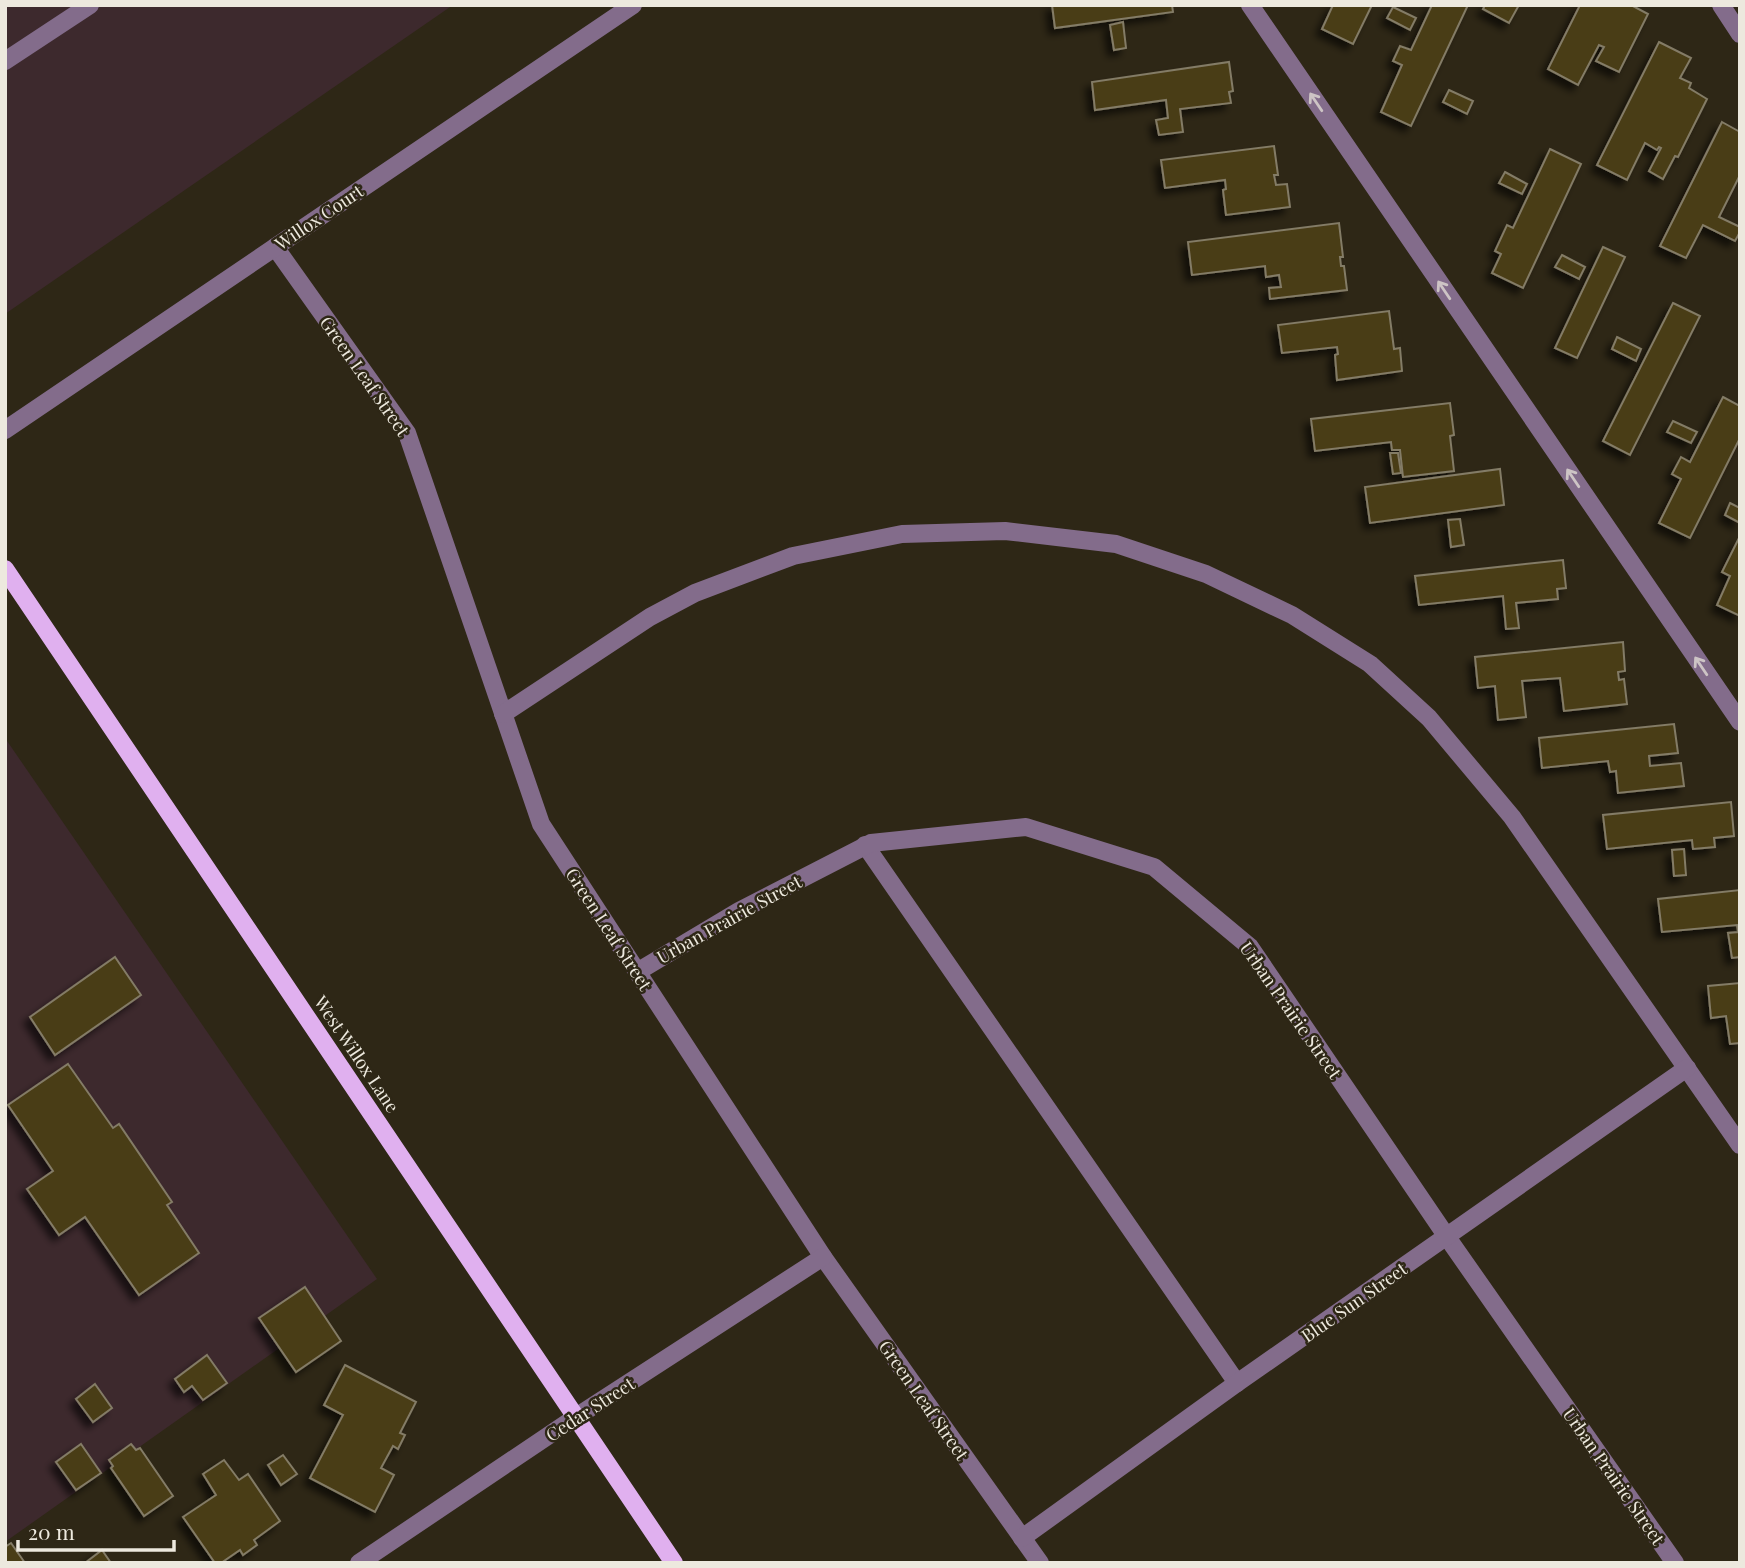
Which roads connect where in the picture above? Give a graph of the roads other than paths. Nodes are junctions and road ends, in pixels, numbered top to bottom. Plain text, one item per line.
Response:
1 (90, 5) edge
2 (633, 5) edge
3 (1250, 5) edge
4 (1721, 5) edge
5 (1740, 34) edge
6 (5, 61) edge
7 (275, 247) junction
8 (5, 430) edge
9 (5, 569) edge
10 (503, 713) junction
11 (1740, 722) edge
12 (865, 845) junction
13 (637, 972) junction
14 (1687, 1068) junction
15 (1740, 1144) edge
16 (1447, 1237) junction
17 (823, 1257) junction
18 (1237, 1384) junction
19 (576, 1417) junction
20 (1022, 1538) junction
21 (359, 1563) edge
22 (674, 1563) edge
23 (1040, 1563) edge
24 (1675, 1563) edge

1 - 6 street
2 - 7 street, Willox Court
11 -> 3 street
4 - 5 street
7 - 8 street, Willox Court
7 - 10 street, Green Leaf Street
9 - 19 main road, West Willox Lane
10 - 13 street, Green Leaf Street
10 - 14 street
12 - 13 street, Urban Prairie Street
12 - 16 street, Urban Prairie Street
12 - 18 street
13 - 17 street, Green Leaf Street
14 - 15 street
14 - 16 street, Blue Sun Street
16 - 18 street, Blue Sun Street
16 - 24 street, Urban Prairie Street
17 - 19 street, Cedar Street
17 - 20 street, Green Leaf Street
18 - 20 street, Blue Sun Street
19 - 21 street, Cedar Street
19 - 22 main road, West Willox Lane
20 - 23 street, Green Leaf Street

